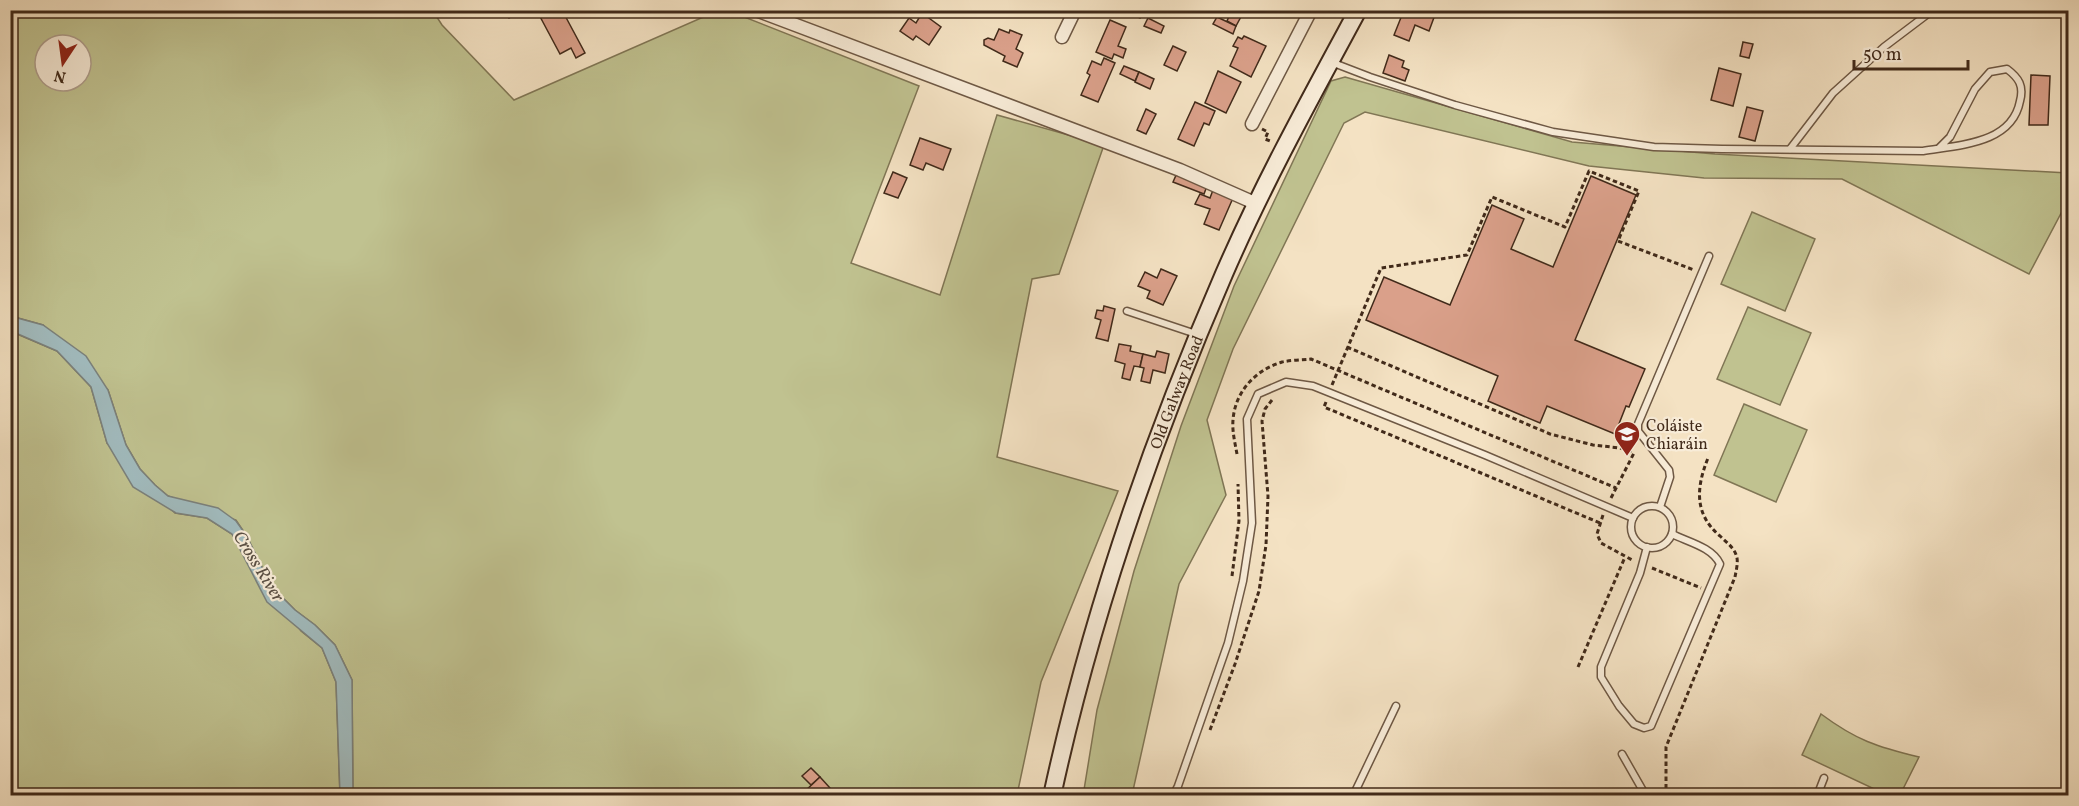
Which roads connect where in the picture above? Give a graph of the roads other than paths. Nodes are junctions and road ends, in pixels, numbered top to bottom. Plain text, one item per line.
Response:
1 (756, 10) edge
2 (1075, 10) edge
3 (1311, 10) edge
4 (1358, 10) edge
5 (1933, 10) edge
6 (1062, 37) dead end
7 (1331, 62) junction
8 (1252, 124) road end
9 (1939, 148) junction
10 (1790, 150) junction
11 (1257, 204) junction
12 (1709, 256) dead end
13 (1127, 311) dead end
14 (1199, 335) junction
15 (1660, 507) junction
16 (1633, 518) junction
17 (1672, 534) junction
18 (1647, 547) junction
19 (1396, 706) dead end
20 (1622, 754) dead end
21 (1824, 778) dead end
22 (1052, 795) edge
23 (1173, 795) edge
24 (1353, 795) edge
25 (1646, 795) edge
26 (1817, 795) edge

1 - 11 street
2 - 6 street
3 - 8 street
4 - 7 main road, Old Galway Road
5 - 10 lane
7 - 10 lane
7 - 11 main road, Old Galway Road
9 - 9 lane
9 - 10 lane
11 - 14 main road, Old Galway Road
12 - 15 lane
13 - 14 lane
14 - 22 main road, Old Galway Road
15 - 16 lane
15 - 17 lane
16 - 18 lane
16 - 23 lane
17 - 18 lane
17 - 18 lane
19 - 24 lane
20 - 25 lane
21 - 26 lane

